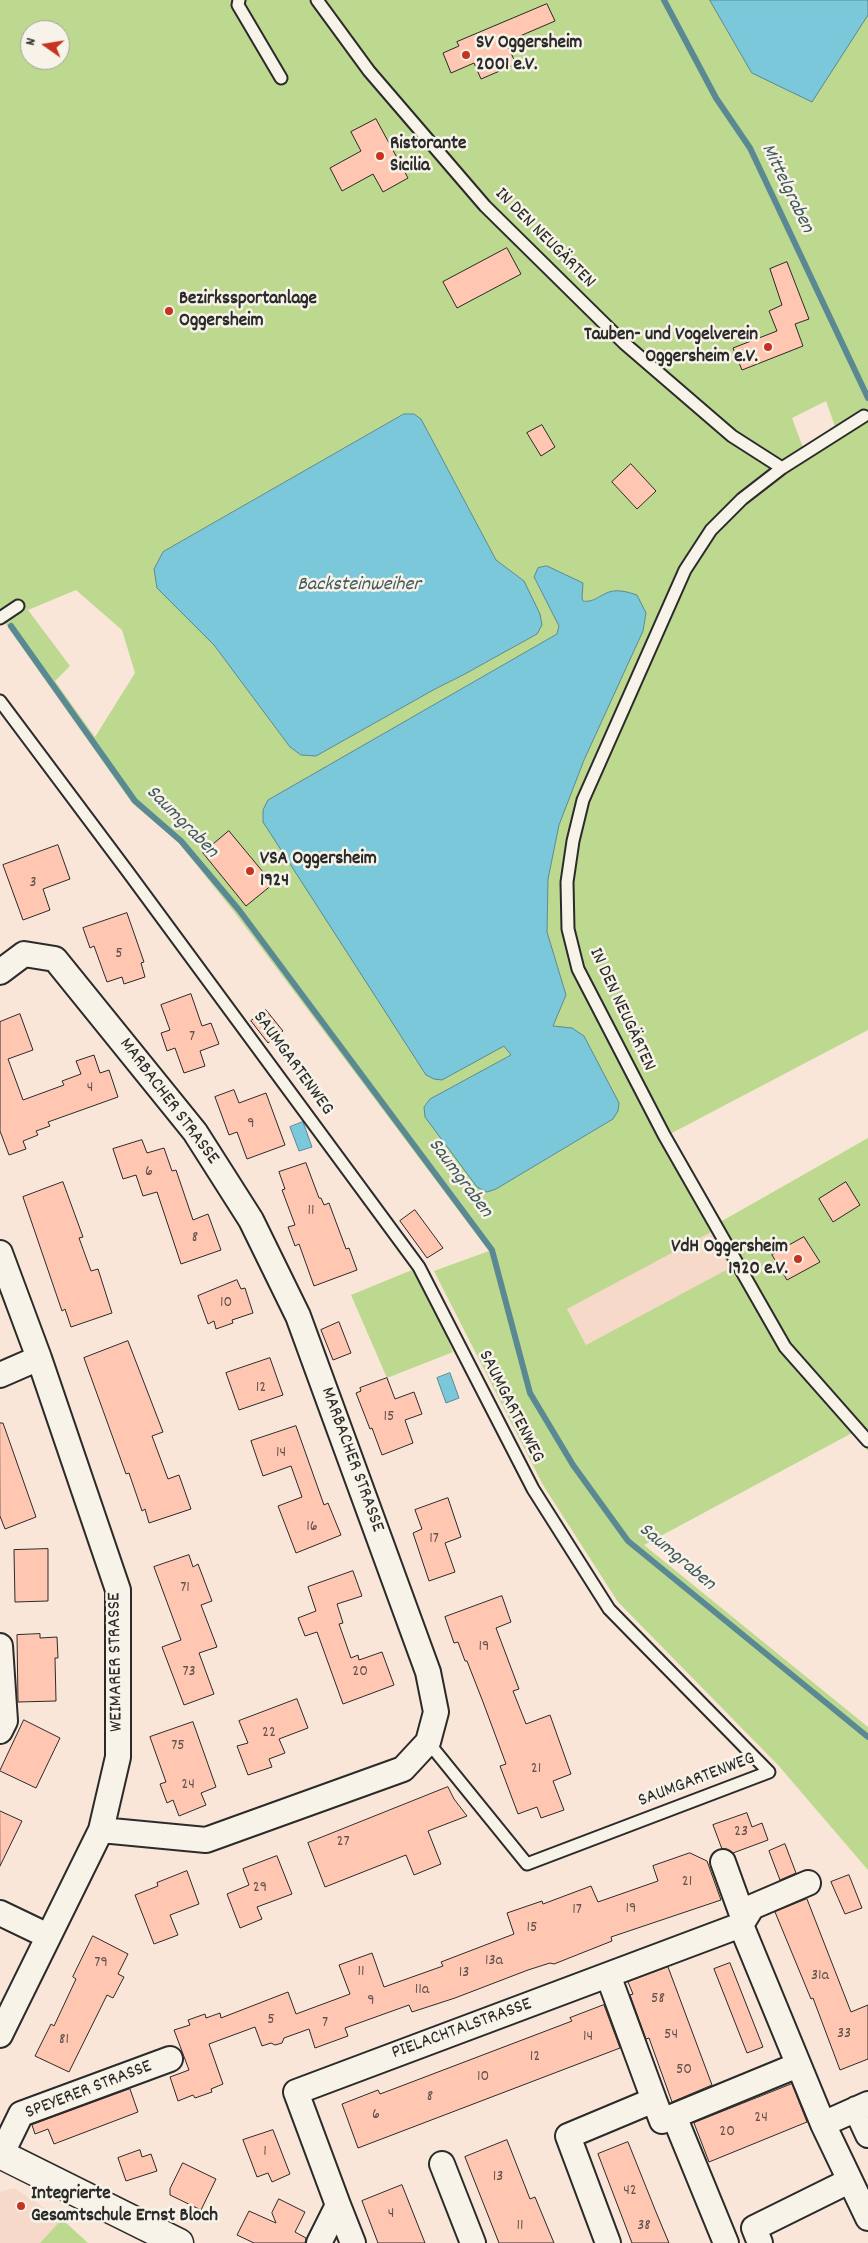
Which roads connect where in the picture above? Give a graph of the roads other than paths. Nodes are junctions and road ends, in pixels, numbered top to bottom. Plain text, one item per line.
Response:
1 (239, 0) edge
2 (318, 0) edge
3 (281, 78) dead end
4 (864, 416) dead end
5 (782, 468) junction
6 (18, 606) dead end
7 (0, 618) edge
8 (0, 701) edge
9 (0, 972) edge
10 (0, 1253) edge
11 (39, 1358) junction
12 (0, 1375) edge
13 (868, 1441) edge
14 (0, 1646) edge
15 (0, 1731) edge
16 (428, 1742) junction
17 (101, 1830) junction
18 (723, 1862) dead end
19 (808, 1883) dead end
20 (0, 1913) edge
21 (742, 1922) junction
22 (48, 1936) junction
23 (608, 1975) junction
24 (0, 2035) edge
25 (170, 2059) dead end
26 (798, 2065) junction
27 (654, 2100) junction
28 (862, 2106) edge
29 (674, 2116) junction
30 (823, 2124) junction
31 (868, 2135) edge
32 (1, 2155) edge
33 (442, 2164) dead end
34 (856, 2183) edge
35 (338, 2205) junction
36 (868, 2218) edge
37 (757, 2236) edge
38 (726, 2242) edge
39 (178, 2243) edge
40 (319, 2243) edge
41 (353, 2243) edge
42 (473, 2243) edge
43 (608, 2243) edge

1 - 3 lane
2 - 5 lane, IN DEN NEUGÄRTEN
4 - 5 lane, IN DEN NEUGÄRTEN
5 - 13 lane, IN DEN NEUGÄRTEN
6 - 7 lane
8 - 16 lane, SAUMGARTENWEG
9 - 16 street, MARBACHER STRASSE
10 - 11 street, WEIMARER STRASSE
11 - 12 street
11 - 17 street, WEIMARER STRASSE
14 - 15 street
16 - 17 street, MARBACHER STRASSE
17 - 22 street, WEIMARER STRASSE
18 - 21 street
19 - 21 street, PIELACHTALSTRASSE
20 - 22 street
21 - 23 street, PIELACHTALSTRASSE
21 - 26 street
22 - 24 street, WEIMARER STRASSE
23 - 27 street
23 - 35 street, PIELACHTALSTRASSE
25 - 32 street, SPEYERER STRASSE
26 - 29 street
26 - 30 street
27 - 29 street
27 - 43 street
28 - 30 street
28 - 31 street
29 - 38 street
30 - 34 street
32 - 39 street, SPEYERER STRASSE
33 - 42 street
34 - 36 street
34 - 37 street
35 - 40 street
35 - 41 street, PIELACHTALSTRASSE
37 - 38 street

